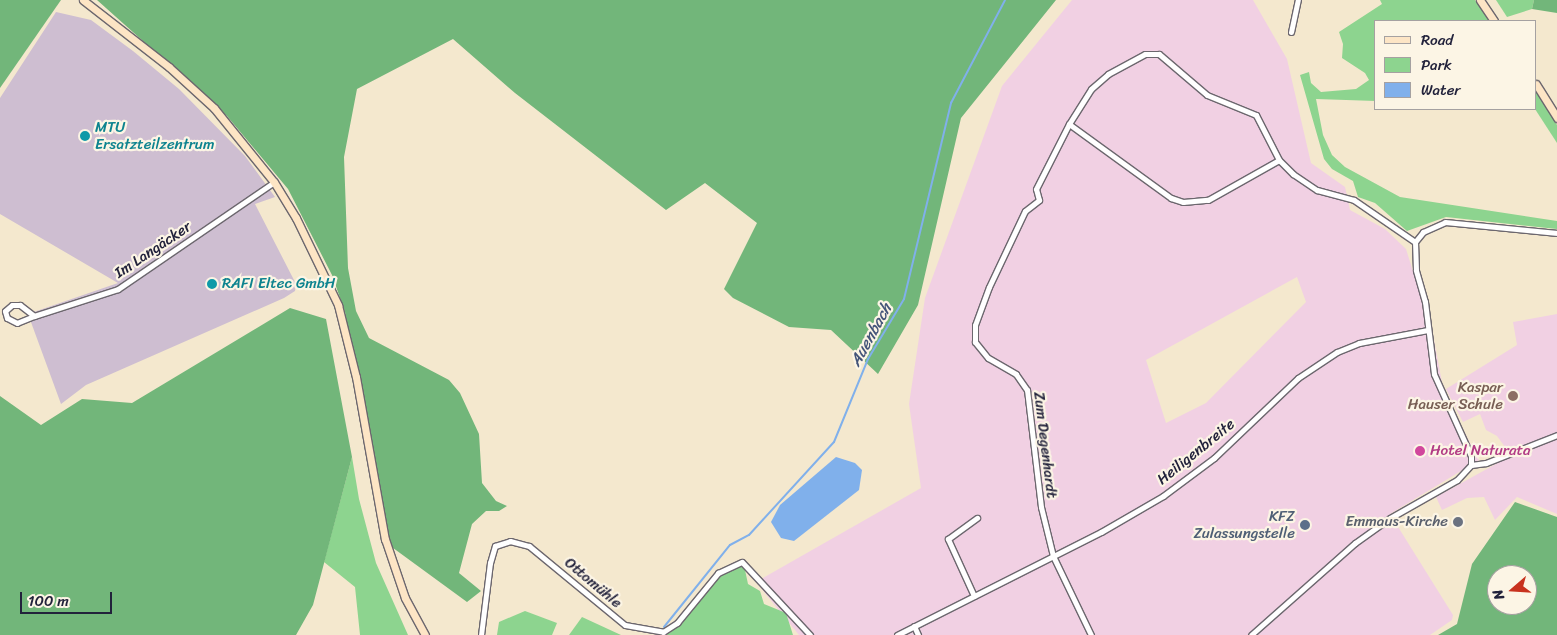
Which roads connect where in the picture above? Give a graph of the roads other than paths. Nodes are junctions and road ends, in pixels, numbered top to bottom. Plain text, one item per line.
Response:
1 (83, 0) edge
2 (1298, 0) edge
3 (1480, 0) edge
4 (1493, 20) edge
5 (1291, 32) dead end
6 (1537, 86) edge
7 (1557, 118) edge
8 (1069, 124) junction
9 (1280, 160) junction
10 (274, 182) junction
11 (1557, 233) edge
12 (1415, 242) junction
13 (34, 316) junction
14 (1428, 330) junction
15 (1557, 435) edge
16 (1471, 465) junction
17 (977, 518) dead end
18 (1053, 556) junction
19 (974, 596) junction
20 (914, 626) junction
21 (425, 635) edge
22 (481, 635) edge
23 (810, 635) edge
24 (897, 635) edge
25 (918, 635) edge
26 (1091, 635) edge
27 (1251, 635) edge

1 - 10 main road
2 - 5 street
3 - 4 main road
6 - 7 main road
8 - 9 street
8 - 9 street
8 - 18 street, Zum Degenhardt
9 - 12 street
10 - 13 street, Im Langäcker
10 - 21 main road
11 - 12 street
12 - 14 street
13 - 13 street, Im Langäcker
14 - 16 street
14 - 18 street, Heiligenbreite
15 - 16 street
16 - 27 street
17 - 19 street
18 - 19 street, Heiligenbreite
18 - 26 street, Zum Degenhardt
19 - 20 street, Heiligenbreite
20 - 24 street, Heiligenbreite
20 - 25 street
22 - 23 street, Ottomühle

